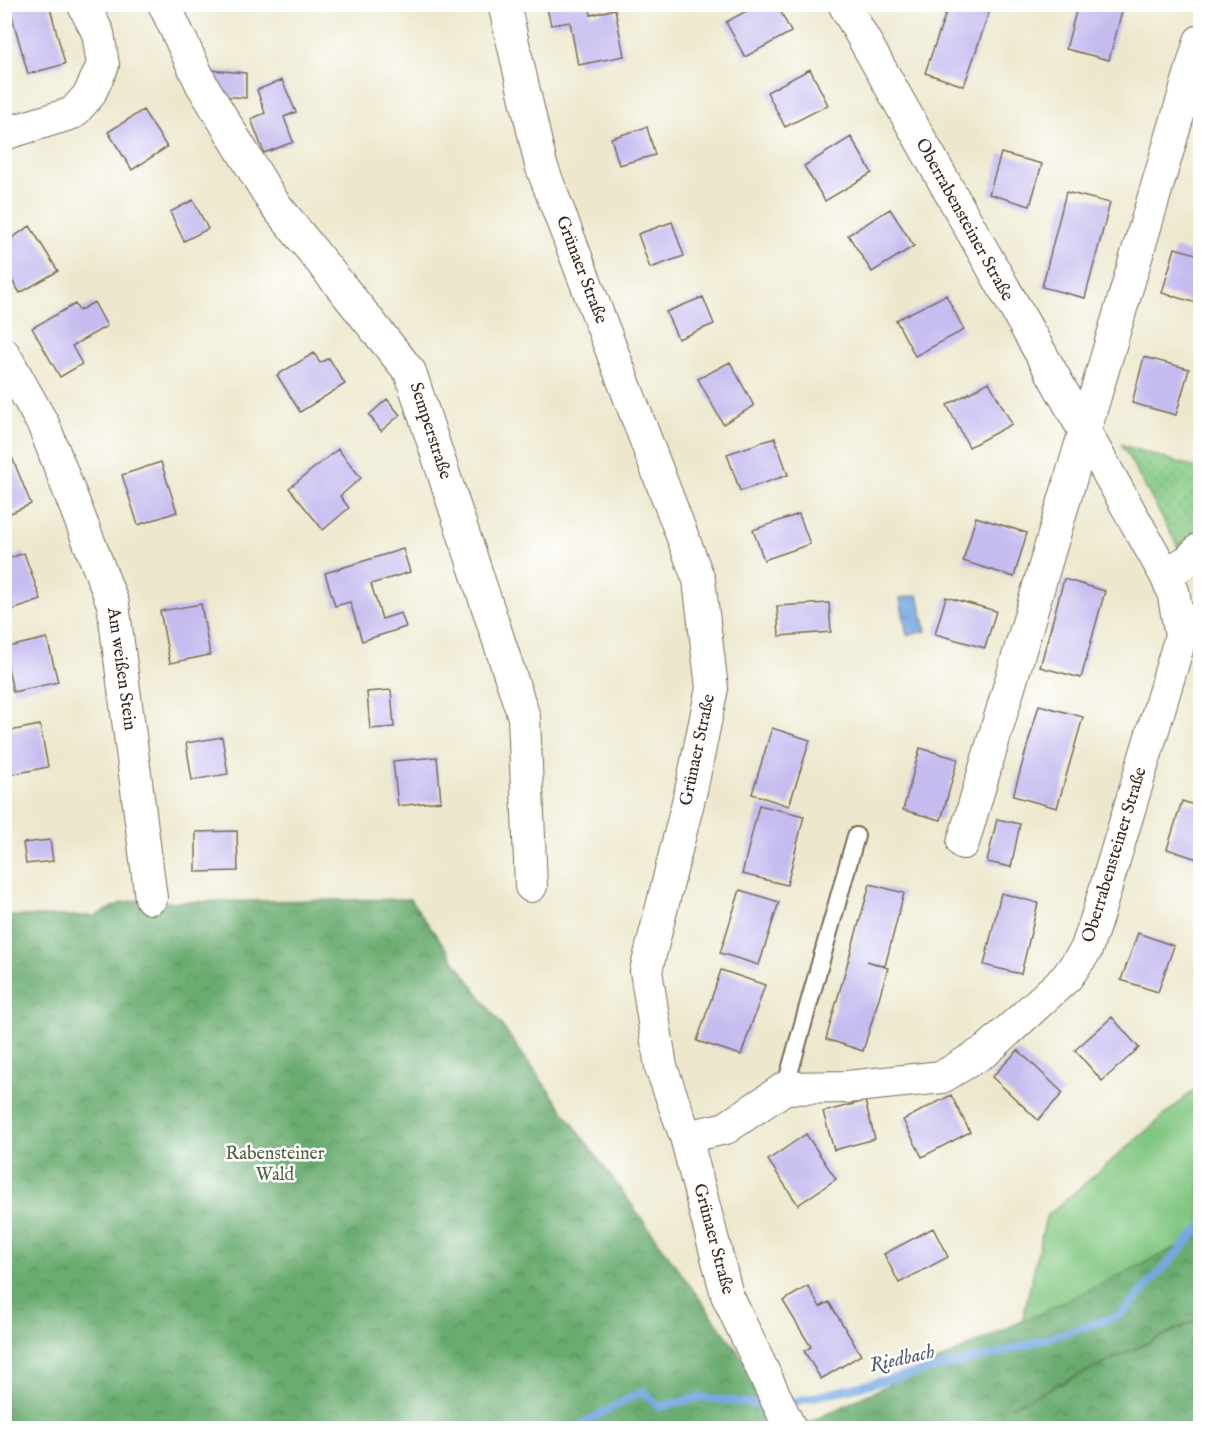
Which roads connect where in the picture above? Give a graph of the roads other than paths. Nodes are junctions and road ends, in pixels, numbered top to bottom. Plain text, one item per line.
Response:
1 (83, 4) edge
2 (164, 4) edge
3 (504, 4) edge
4 (844, 4) edge
5 (1200, 41) edge
6 (4, 134) edge
7 (4, 354) edge
8 (1084, 435) junction
9 (1200, 549) edge
10 (1165, 574) junction
11 (1191, 638) edge
12 (856, 836) dead end
13 (963, 843) dead end
14 (531, 886) dead end
15 (152, 898) dead end
16 (785, 1088) junction
17 (686, 1137) junction
18 (790, 1428) edge

1 - 6 street
2 - 14 street, Semperstraße
3 - 17 street, Grünaer Straße
4 - 8 street, Oberrabensteiner Straße
5 - 8 street
7 - 15 street, Am weißen Stein
8 - 10 street, Oberrabensteiner Straße
8 - 13 street
9 - 10 street
10 - 11 street, Oberrabensteiner Straße
11 - 16 street, Oberrabensteiner Straße
12 - 16 lane
16 - 17 street
17 - 18 street, Grünaer Straße

